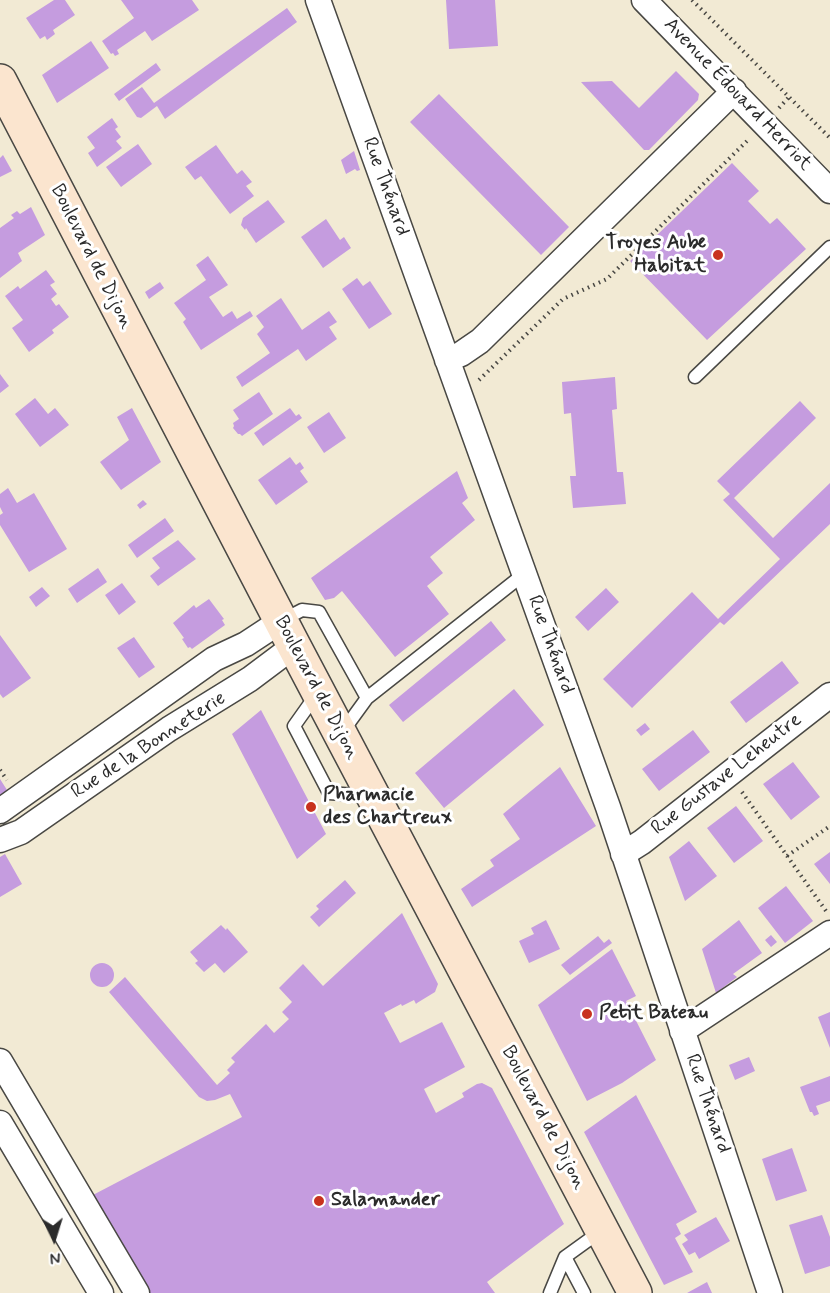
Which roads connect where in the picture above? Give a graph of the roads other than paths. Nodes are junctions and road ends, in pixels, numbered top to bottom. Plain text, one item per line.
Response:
1 (318, 0) edge
2 (644, 0) edge
3 (0, 81) edge
4 (734, 91) junction
5 (830, 191) edge
6 (830, 246) edge
7 (447, 360) junction
8 (695, 377) dead end
9 (524, 574) junction
10 (288, 634) junction
11 (318, 692) junction
12 (830, 694) edge
13 (367, 698) junction
14 (341, 735) junction
15 (373, 796) junction
16 (0, 811) edge
17 (0, 840) edge
18 (623, 854) junction
19 (830, 933) edge
20 (682, 1031) junction
21 (0, 1061) edge
22 (0, 1123) edge
23 (602, 1230) junction
24 (565, 1257) junction
25 (101, 1293) edge
26 (137, 1293) edge
27 (550, 1293) edge
28 (584, 1293) edge
29 (635, 1293) edge
30 (770, 1293) edge

1 - 7 street, Rue Thénard
2 - 4 street, Avenue Édouard Herriot
3 - 10 main road, Boulevard de Dijon
4 - 5 street, Avenue Édouard Herriot
4 - 7 street
6 - 8 lane
7 - 9 street, Rue Thénard
9 - 13 lane
9 - 18 street, Rue Thénard
10 - 11 main road, Boulevard de Dijon
10 - 13 lane
10 - 16 street, Rue de la Bonneterie
10 - 17 street, Rue de la Bonneterie
11 - 14 main road, Boulevard de Dijon
11 - 15 lane
12 - 18 street, Rue Gustave Leheutre
13 - 14 lane
14 - 15 main road, Boulevard de Dijon
15 - 23 main road, Boulevard de Dijon
18 - 20 street, Rue Thénard
19 - 20 street
20 - 30 street, Rue Thénard
21 - 26 street
22 - 25 street
23 - 24 lane
23 - 29 main road, Boulevard de Dijon
24 - 27 lane
24 - 28 lane

